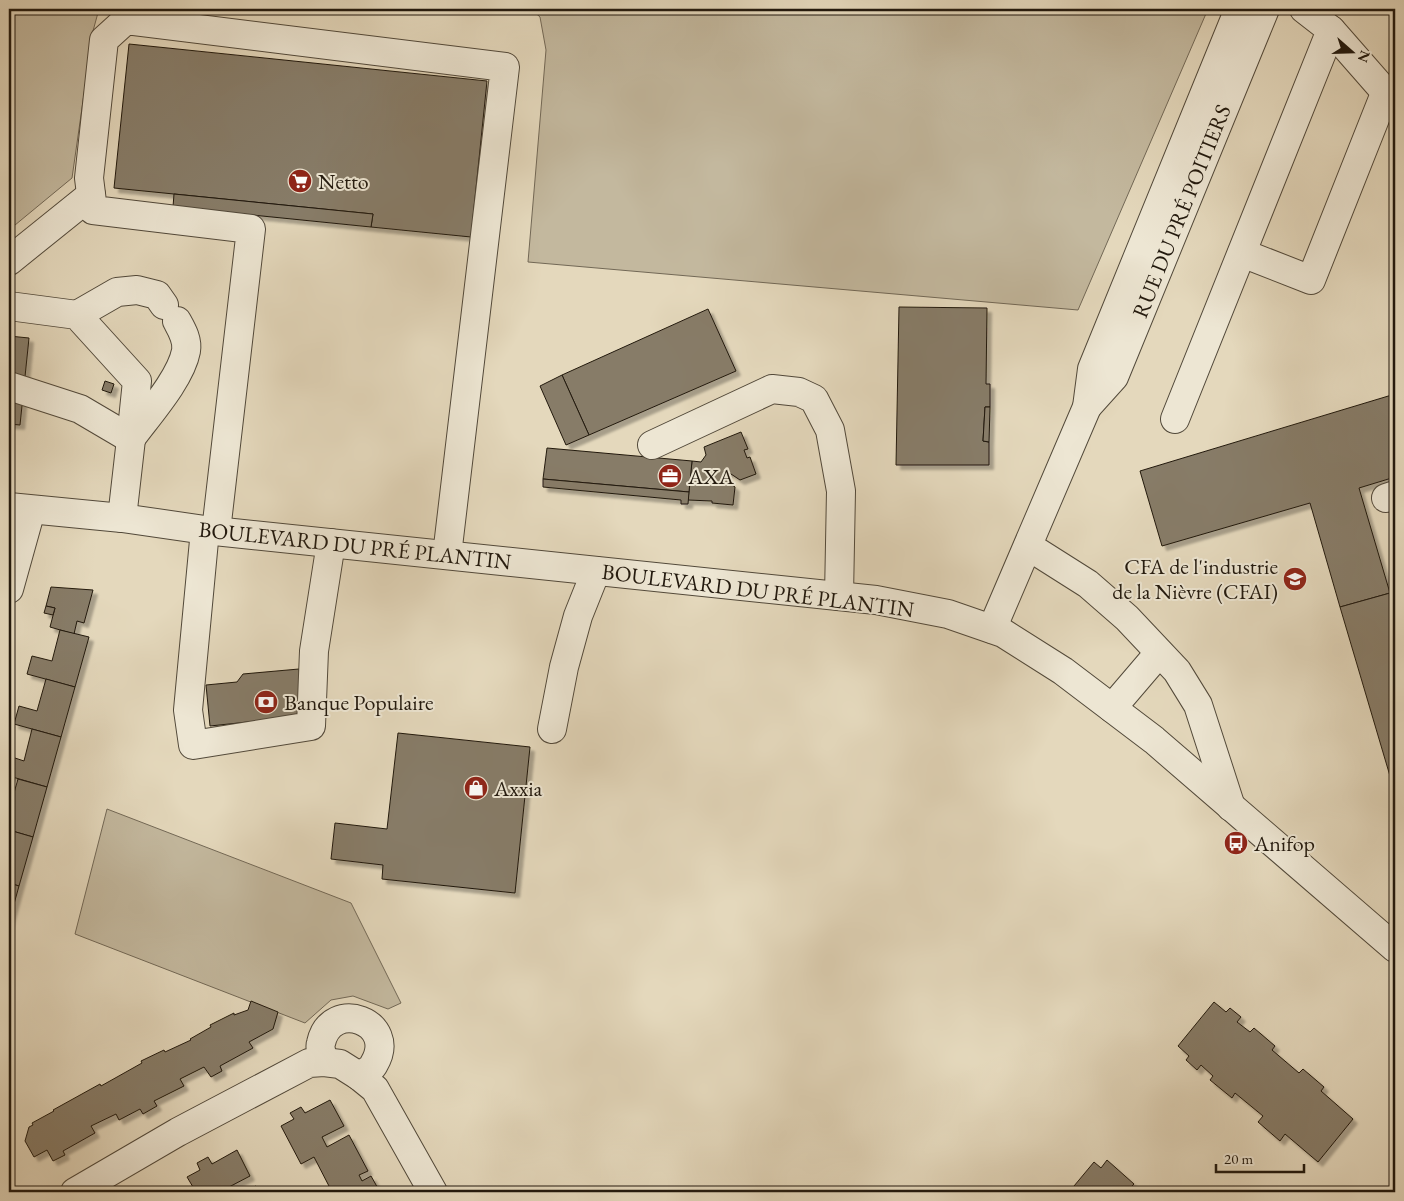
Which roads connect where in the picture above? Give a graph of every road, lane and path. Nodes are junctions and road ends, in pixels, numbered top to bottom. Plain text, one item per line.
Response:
1 (1239, 9) edge
2 (1265, 9) edge
3 (1304, 9) edge
4 (1331, 30) junction
5 (1391, 97) edge
6 (91, 195) junction
7 (1242, 253) junction
8 (9, 261) edge
9 (9, 306) edge
10 (77, 314) junction
11 (9, 386) edge
12 (1087, 407) junction
13 (1175, 420) dead end
14 (131, 439) junction
15 (652, 445) dead end
16 (20, 509) edge
17 (122, 518) junction
18 (211, 531) junction
19 (331, 543) junction
20 (1028, 546) junction
21 (447, 555) junction
22 (596, 571) junction
23 (9, 589) edge
24 (840, 596) junction
25 (992, 629) junction
26 (1159, 653) junction
27 (1112, 708) junction
28 (552, 730) dead end
29 (1231, 807) junction
30 (1395, 948) edge
31 (324, 1062) junction
32 (359, 1076) junction
33 (76, 1192) edge
34 (433, 1192) edge

1 - 12 street, RUE DU PRÉ POITIERS
2 - 12 street, RUE DU PRÉ POITIERS
3 - 4 street
4 - 5 street
4 - 7 street
5 - 7 street
6 - 8 street
6 - 18 street
6 - 21 street
7 - 13 street
9 - 10 street
10 - 14 street
10 - 14 street
11 - 14 street
12 - 20 street, RUE DU PRÉ POITIERS
14 - 17 street
15 - 24 street
16 - 17 street, BOULEVARD DU PRÉ PLANTIN
16 - 23 street
17 - 18 street, BOULEVARD DU PRÉ PLANTIN
18 - 19 street, BOULEVARD DU PRÉ PLANTIN
18 - 19 street
19 - 21 street, BOULEVARD DU PRÉ PLANTIN
20 - 25 street, RUE DU PRÉ POITIERS
20 - 26 street
21 - 22 street, BOULEVARD DU PRÉ PLANTIN
22 - 24 street, BOULEVARD DU PRÉ PLANTIN
22 - 28 street
24 - 25 street, BOULEVARD DU PRÉ PLANTIN
25 - 27 street, BOULEVARD DU PRÉ PLANTIN
26 - 27 street
26 - 29 street
27 - 29 street, BOULEVARD DU PRÉ PLANTIN
29 - 30 street, BOULEVARD DU PRÉ PLANTIN
31 - 32 street
31 - 32 street
31 - 33 street
32 - 34 street

